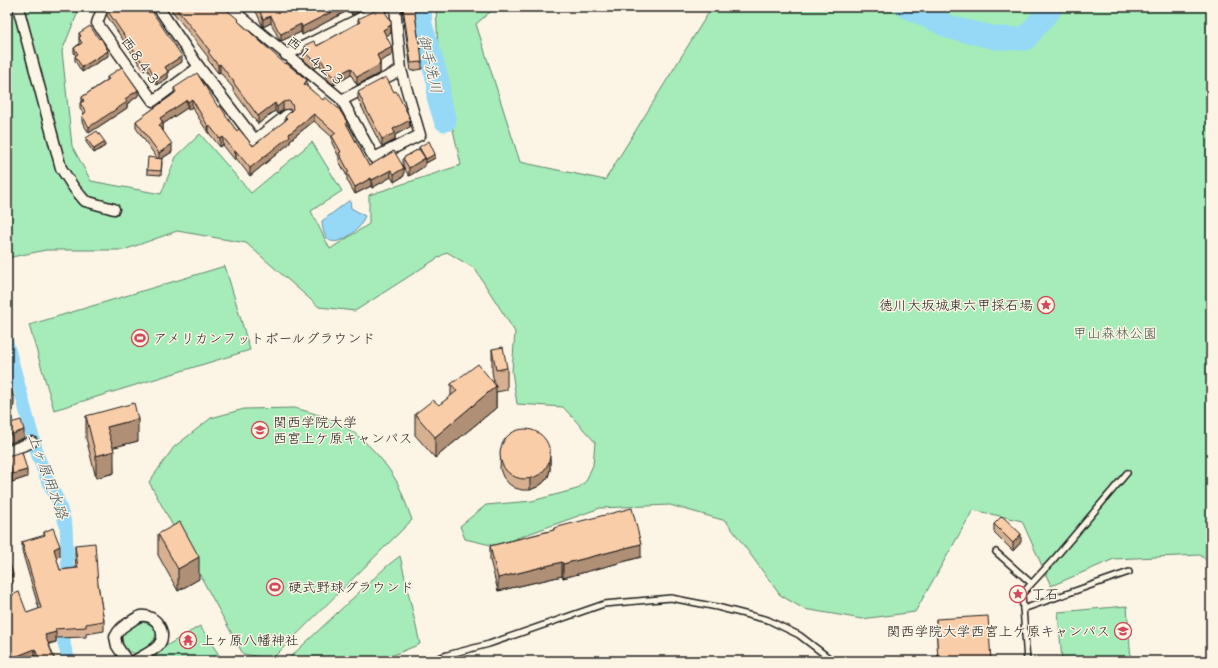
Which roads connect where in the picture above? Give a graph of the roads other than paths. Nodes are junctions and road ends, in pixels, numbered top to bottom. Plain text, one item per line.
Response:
1 (18, 7) edge
2 (103, 7) edge
3 (158, 7) edge
4 (383, 7) edge
5 (395, 7) edge
6 (232, 8) edge
7 (286, 55) junction
8 (199, 67) junction
9 (401, 70) junction
10 (342, 100) junction
11 (287, 116) edge
12 (114, 210) dead end
13 (32, 442) dead end
14 (7, 452) edge
15 (1126, 473) dead end
16 (996, 552) dead end
17 (1129, 572) dead end
18 (1031, 583) junction
19 (1023, 609) junction
20 (127, 661) edge
21 (134, 661) edge
22 (430, 661) edge
23 (833, 661) edge
24 (1027, 661) edge

1 - 12 street
2 - 8 street, 西８４３
3 - 8 street
4 - 7 street
5 - 9 street, 西１４２３
6 - 7 street, 西１４２３
7 - 10 street, 西１４２３
8 - 11 street
9 - 10 street
9 - 10 street, 西１４２３
13 - 14 street
15 - 18 lane
16 - 18 lane
17 - 19 lane
18 - 19 lane
19 - 24 lane
20 - 21 street
22 - 23 lane

